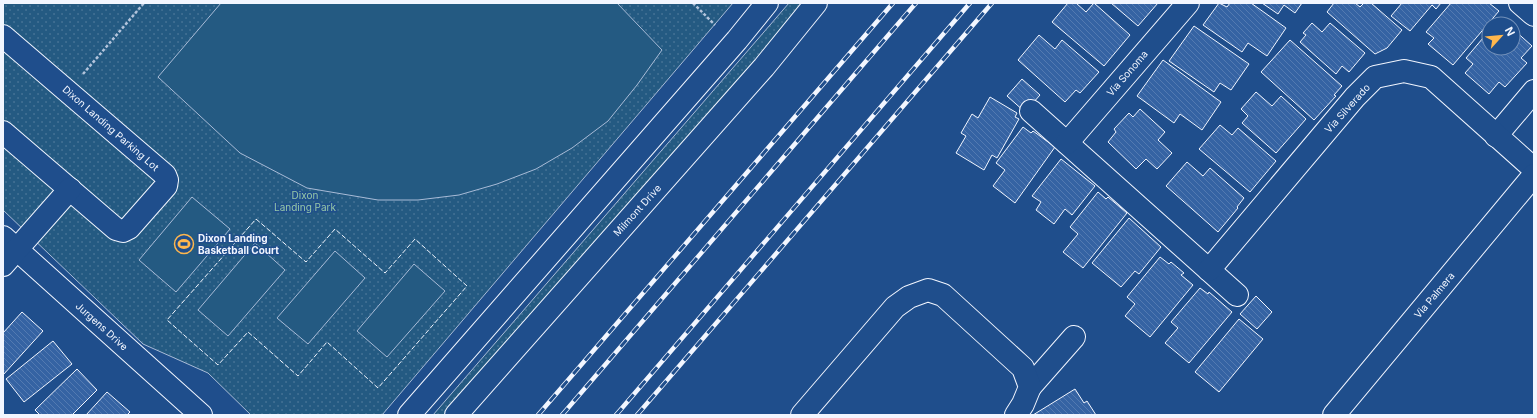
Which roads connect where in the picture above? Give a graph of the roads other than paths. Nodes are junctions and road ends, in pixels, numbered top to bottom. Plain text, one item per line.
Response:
1 (767, 3) edge
2 (816, 3) edge
3 (1188, 3) edge
4 (1520, 3) edge
5 (1534, 15) edge
6 (3, 36) edge
7 (1534, 91) edge
8 (1031, 111) dead end
9 (3, 132) edge
10 (1496, 136) junction
11 (1067, 143) junction
12 (1534, 169) edge
13 (1534, 176) edge
14 (70, 190) junction
15 (8, 251) edge
16 (1209, 270) junction
17 (1236, 295) dead end
18 (1074, 337) dead end
19 (1030, 387) junction
20 (201, 415) edge
21 (408, 415) edge
22 (456, 415) edge
23 (802, 415) edge
24 (1016, 415) edge
25 (1334, 415) edge

1 - 21 street
2 - 22 street, Milmont Drive
3 - 11 street, Via Sonoma
4 - 5 street
6 - 14 street, Dixon Landing Parking Lot
7 - 10 street
8 - 11 street
9 - 14 street, Dixon Landing Parking Lot
10 - 12 street, Via Silverado
10 - 16 street, Via Silverado
11 - 16 street
13 - 25 street, Via Palmera
14 - 15 street
15 - 20 street, Jurgens Drive
16 - 17 street
18 - 19 street
19 - 23 street
19 - 24 street

